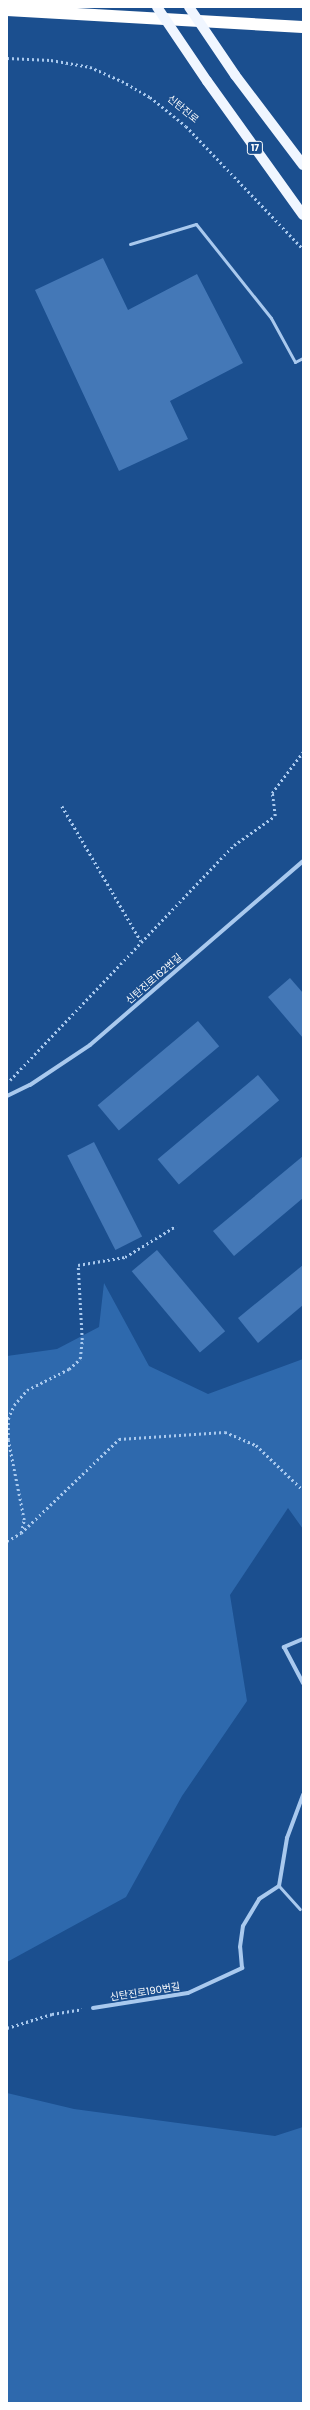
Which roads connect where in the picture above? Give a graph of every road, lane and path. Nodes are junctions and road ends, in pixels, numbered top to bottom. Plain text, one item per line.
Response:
1 (157, 7) edge
2 (189, 7) edge
3 (7, 10) edge
4 (303, 27) edge
5 (7, 58) edge
6 (303, 165) edge
7 (303, 215) edge
8 (130, 244) dead end
9 (303, 249) edge
10 (303, 358) edge
11 (303, 752) edge
12 (62, 806) dead end
13 (303, 862) edge
14 (142, 941) junction
15 (7, 1083) edge
16 (7, 1096) edge
17 (176, 1226) dead end
18 (303, 1490) edge
19 (21, 1533) junction
20 (7, 1541) edge
21 (303, 1639) edge
22 (303, 1683) edge
23 (303, 1795) edge
24 (279, 1886) junction
25 (300, 1909) dead end
26 (93, 2008) joint
27 (7, 2028) edge

1 - 7 main road, 17, bridge
2 - 6 main road, bridge
3 - 4 highway
5 - 9 path, 신탄진로
8 - 10 lane
11 - 14 path
12 - 14 path
13 - 16 street, 신탄진로162번길
14 - 15 path
17 - 19 path
18 - 19 path
19 - 20 path
21 - 22 street
23 - 24 street
24 - 25 lane
24 - 26 street, 신탄진로190번길
26 - 27 path

